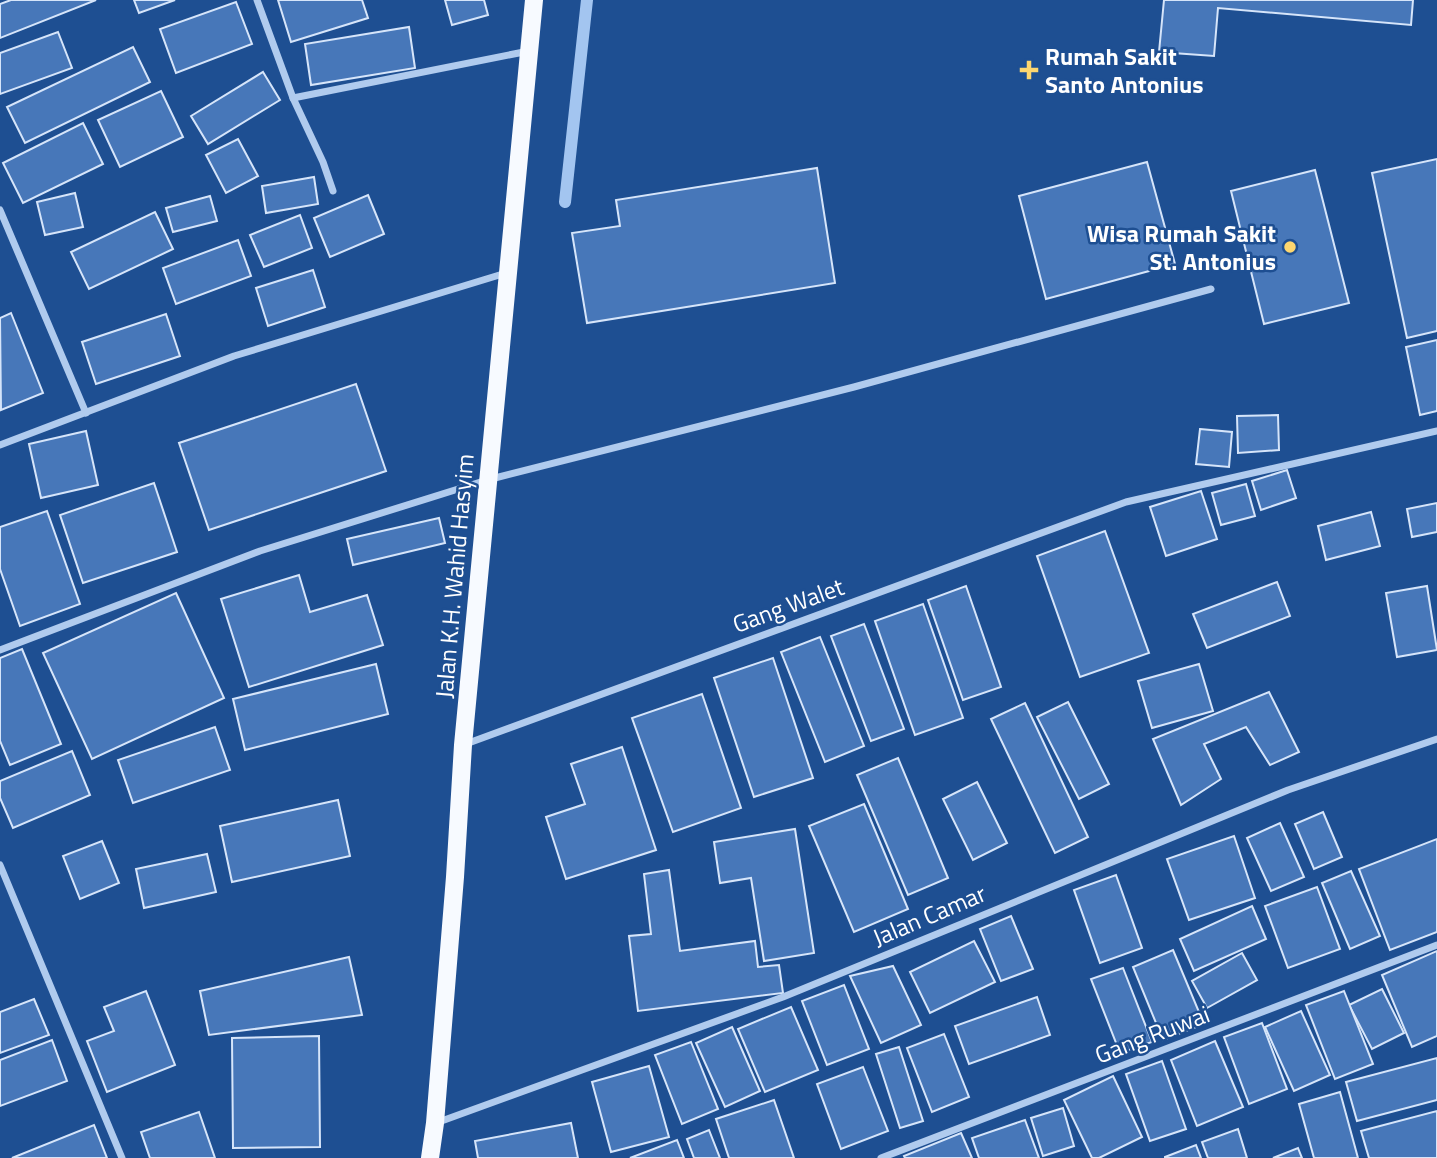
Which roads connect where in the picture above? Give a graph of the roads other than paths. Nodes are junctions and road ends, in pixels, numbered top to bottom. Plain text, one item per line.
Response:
1 (257, 0) edge
2 (534, 0) edge
3 (529, 51) junction
4 (293, 98) junction
5 (333, 191) dead end
6 (0, 210) edge
7 (508, 273) junction
8 (1210, 289) dead end
9 (86, 413) junction
10 (1437, 431) edge
11 (0, 445) edge
12 (487, 480) junction
13 (0, 650) edge
14 (1437, 739) edge
15 (463, 745) junction
16 (0, 865) edge
17 (1437, 945) edge
18 (435, 1123) junction
19 (122, 1158) edge
20 (430, 1158) edge
21 (881, 1158) edge

1 - 4 street
2 - 3 main road, Jalan K.H. Wahid Hasyim
3 - 4 street
3 - 7 main road, Jalan K.H. Wahid Hasyim
4 - 5 street
6 - 9 street
7 - 9 street
7 - 12 main road, Jalan K.H. Wahid Hasyim
8 - 12 street
9 - 11 street
10 - 15 street, Gang Walet
12 - 13 street
12 - 15 main road, Jalan K.H. Wahid Hasyim
14 - 18 street, Jalan Camar
15 - 18 main road, Jalan K.H. Wahid Hasyim
16 - 19 street
17 - 21 street, Gang Ruwai
18 - 20 main road, Jalan K.H. Wahid Hasyim

